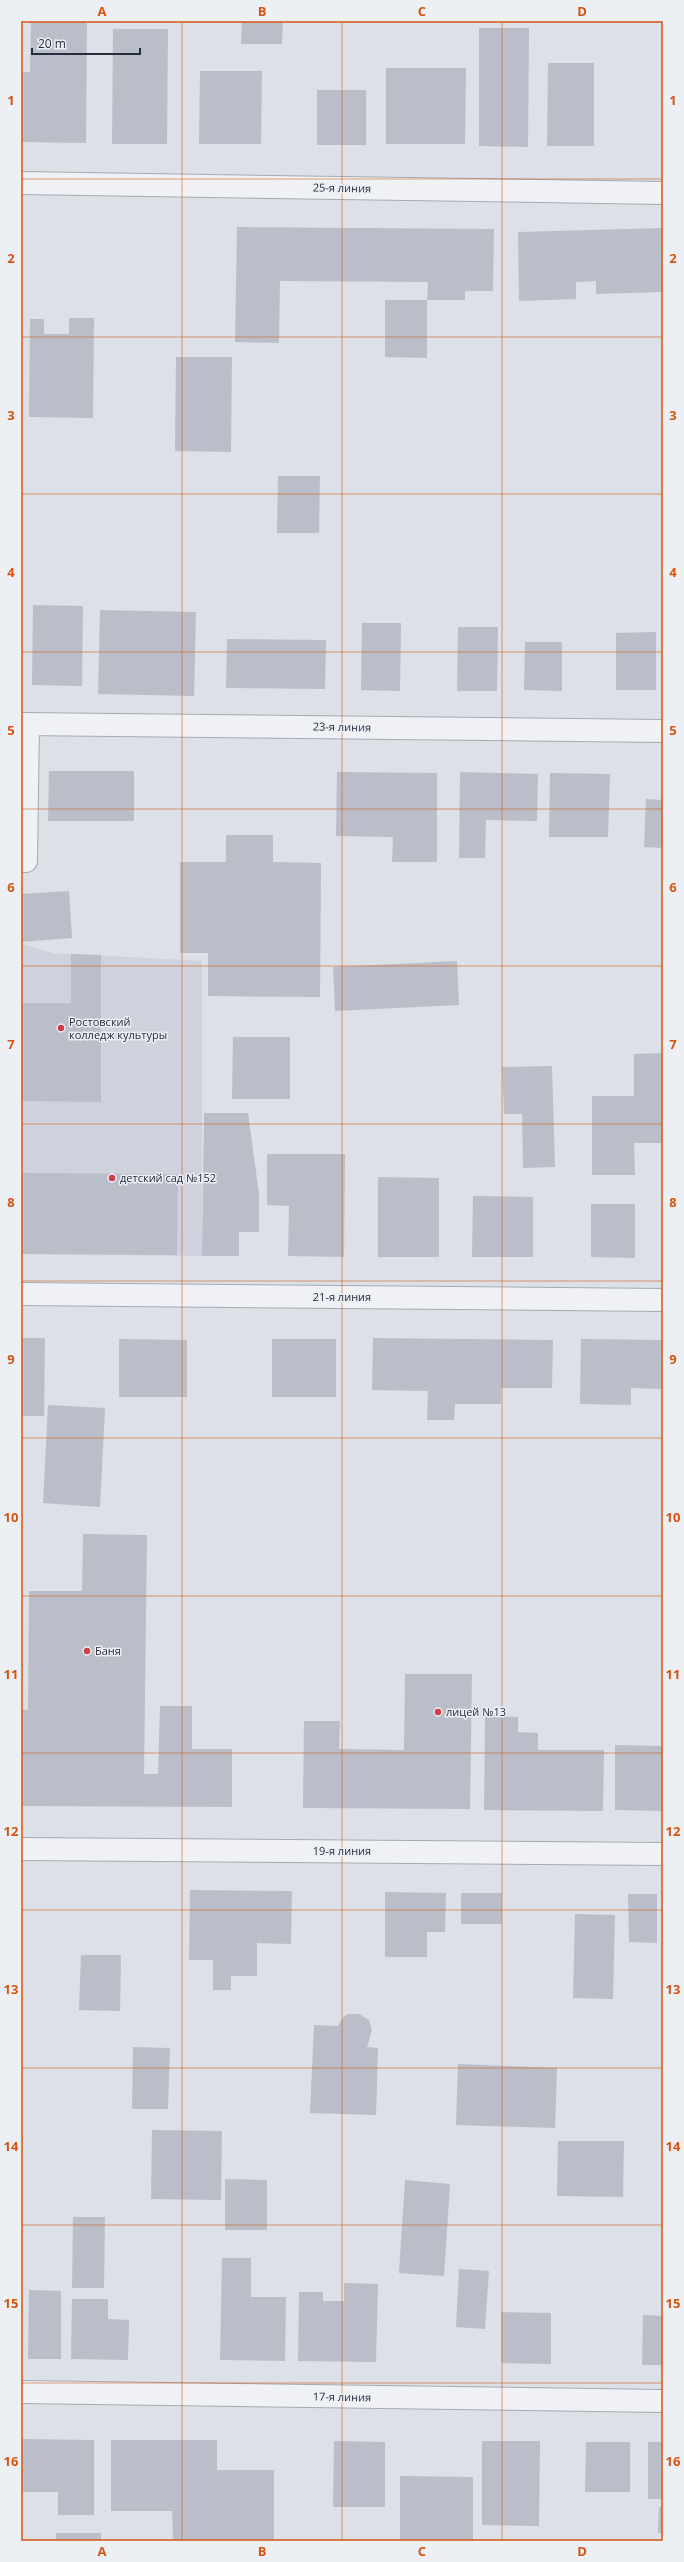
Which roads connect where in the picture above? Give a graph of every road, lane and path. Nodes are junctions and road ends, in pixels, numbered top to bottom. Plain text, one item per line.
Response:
1 (21, 183) edge
2 (663, 193) edge
3 (24, 724) edge
4 (663, 731) edge
5 (21, 861) edge
6 (21, 1294) edge
7 (663, 1300) edge
8 (21, 1849) edge
9 (663, 1854) edge
10 (21, 2392) edge
11 (663, 2401) edge

1 - 2 street, 25-я линия
3 - 4 street, 23-я линия
3 - 5 street
6 - 7 street, 21-я линия
8 - 9 street, 19-я линия
10 - 11 street, 17-я линия

